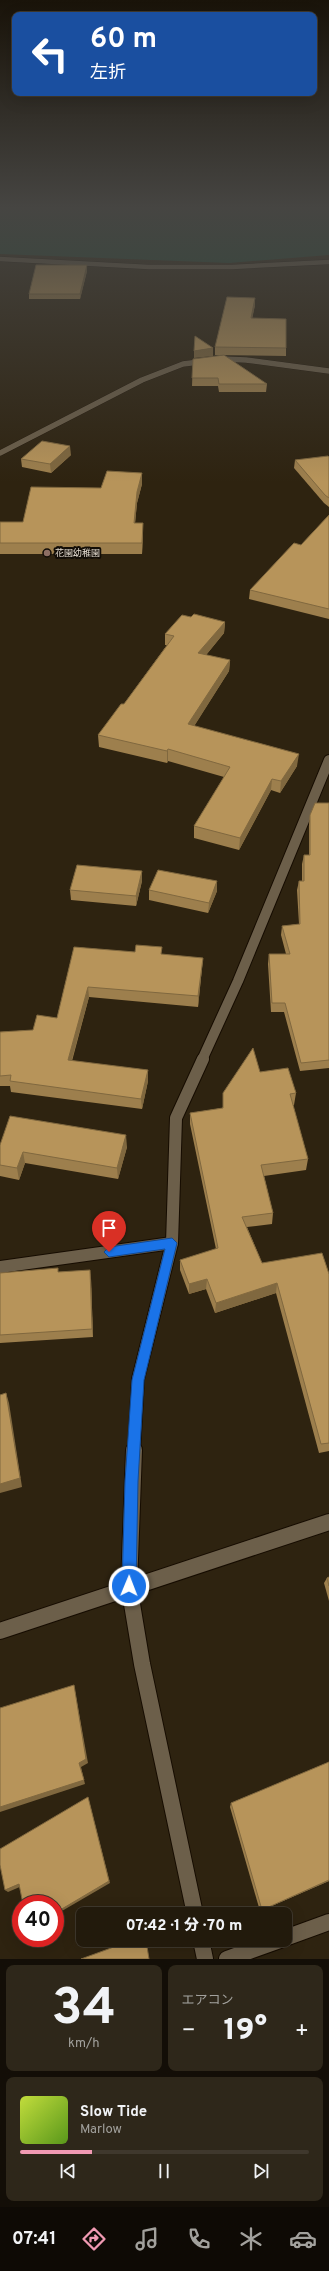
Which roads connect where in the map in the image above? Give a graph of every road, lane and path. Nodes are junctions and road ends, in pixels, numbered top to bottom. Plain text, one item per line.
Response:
1 (329, 371) edge
2 (0, 453) edge
3 (329, 760) edge
4 (172, 1243) junction
5 (0, 1267) edge
6 (329, 1522) edge
7 (129, 1586) junction
8 (0, 1631) edge
9 (194, 1907) edge
10 (329, 1922) edge
11 (292, 1935) edge
12 (202, 1947) edge
13 (260, 1947) edge
14 (205, 1959) edge
15 (227, 1959) edge

1 - 2 street
3 - 4 street
4 - 5 street
4 - 7 street
6 - 7 street
7 - 8 street
7 - 9 street
10 - 11 street
12 - 14 street
13 - 15 street

